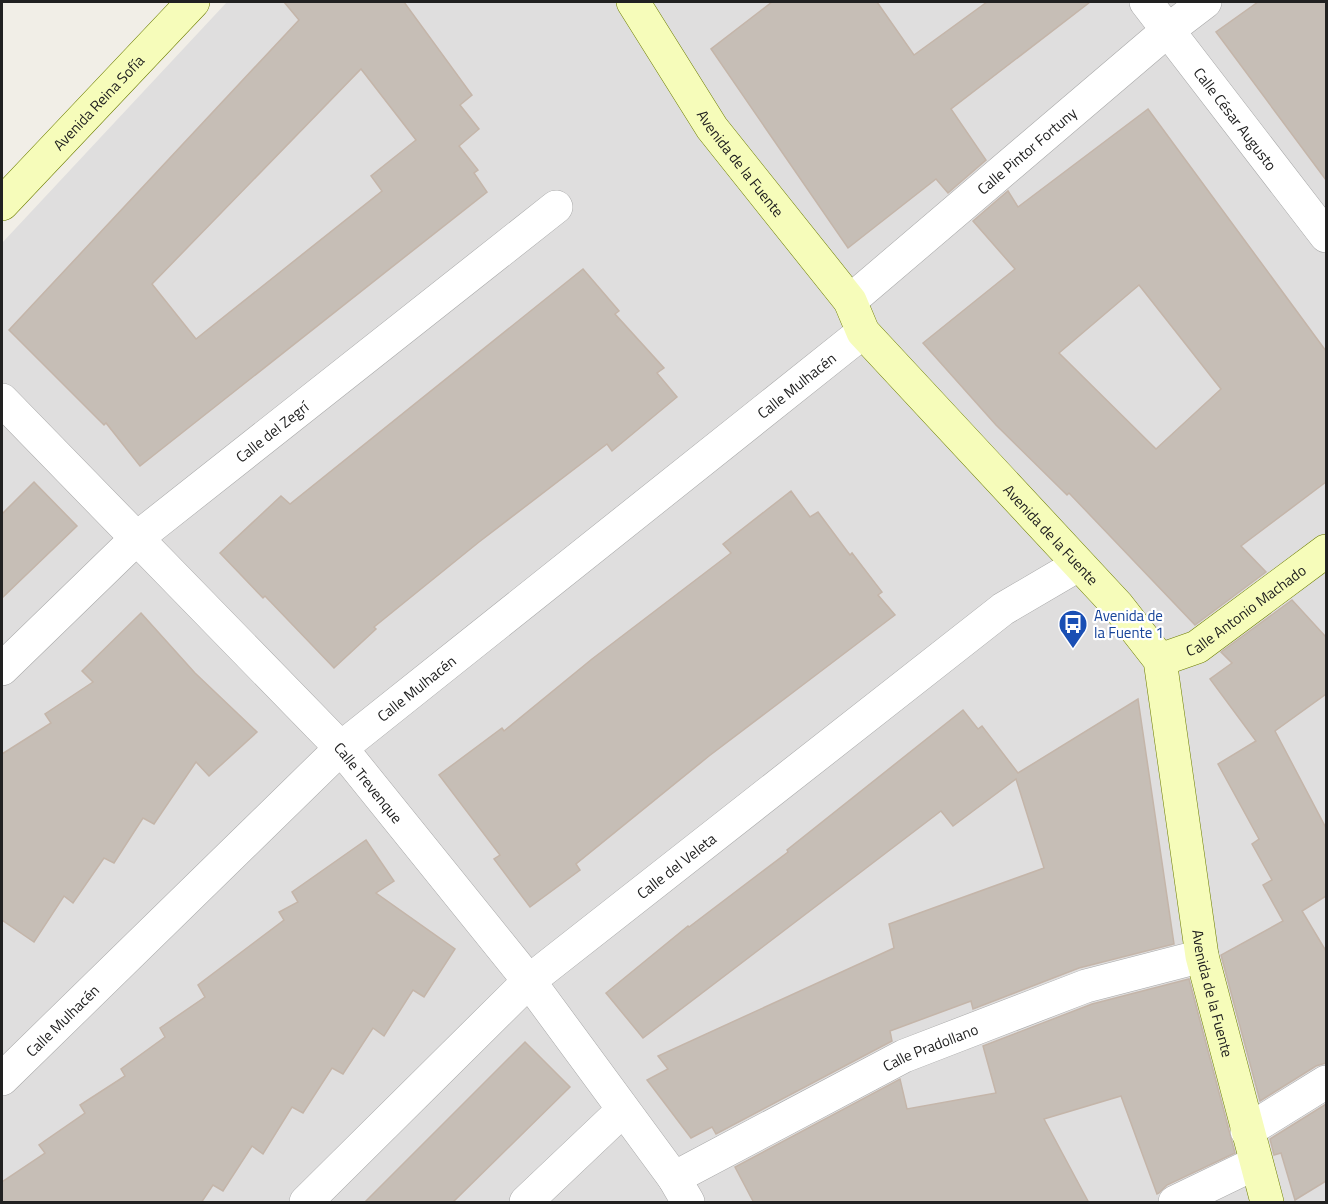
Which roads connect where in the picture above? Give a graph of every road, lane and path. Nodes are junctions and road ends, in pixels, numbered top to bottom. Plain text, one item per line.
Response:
1 (193, 2) edge
2 (633, 2) edge
3 (1146, 2) edge
4 (1205, 2) edge
5 (1167, 31) junction
6 (2, 204) edge
7 (556, 207) dead end
8 (1326, 236) edge
9 (850, 302) junction
10 (863, 332) junction
11 (2, 400) edge
12 (137, 538) junction
13 (1326, 551) edge
14 (1078, 565) junction
15 (1160, 660) junction
16 (2, 669) edge
17 (341, 748) junction
18 (1202, 956) junction
19 (529, 981) junction
20 (2, 1079) edge
21 (1326, 1083) edge
22 (623, 1110) junction
23 (1247, 1131) junction
24 (1256, 1162) junction
25 (681, 1190) edge
26 (306, 1203) edge
27 (526, 1203) edge
28 (1175, 1203) edge
29 (1268, 1203) edge

1 - 6 street, Avenida Reina Sofía
2 - 9 street, Avenida de la Fuente
3 - 5 street, Calle César Augusto
4 - 5 street, Calle Pintor Fortuny
5 - 8 street, Calle César Augusto
5 - 9 street, Calle Pintor Fortuny
7 - 12 street, Calle del Zegrí
9 - 10 street, Avenida de la Fuente
10 - 14 street, Avenida de la Fuente
10 - 17 street, Calle Mulhacén
11 - 12 street, Calle Trevenque
12 - 16 street, Calle del Zegrí
12 - 17 street, Calle Trevenque
13 - 15 street, Calle Antonio Machado
14 - 15 street, Avenida de la Fuente
14 - 19 street, Calle del Veleta
15 - 18 street, Avenida de la Fuente
17 - 19 street, Calle Trevenque
17 - 20 street, Calle Mulhacén
18 - 23 street, Avenida de la Fuente
18 - 25 street, Calle Pradollano
19 - 22 street, Calle Trevenque
19 - 26 street, Calle del Veleta
21 - 23 street
22 - 25 street, Calle Trevenque
22 - 27 street
23 - 24 street, Avenida de la Fuente
24 - 28 street
24 - 29 street, Avenida de la Fuente

